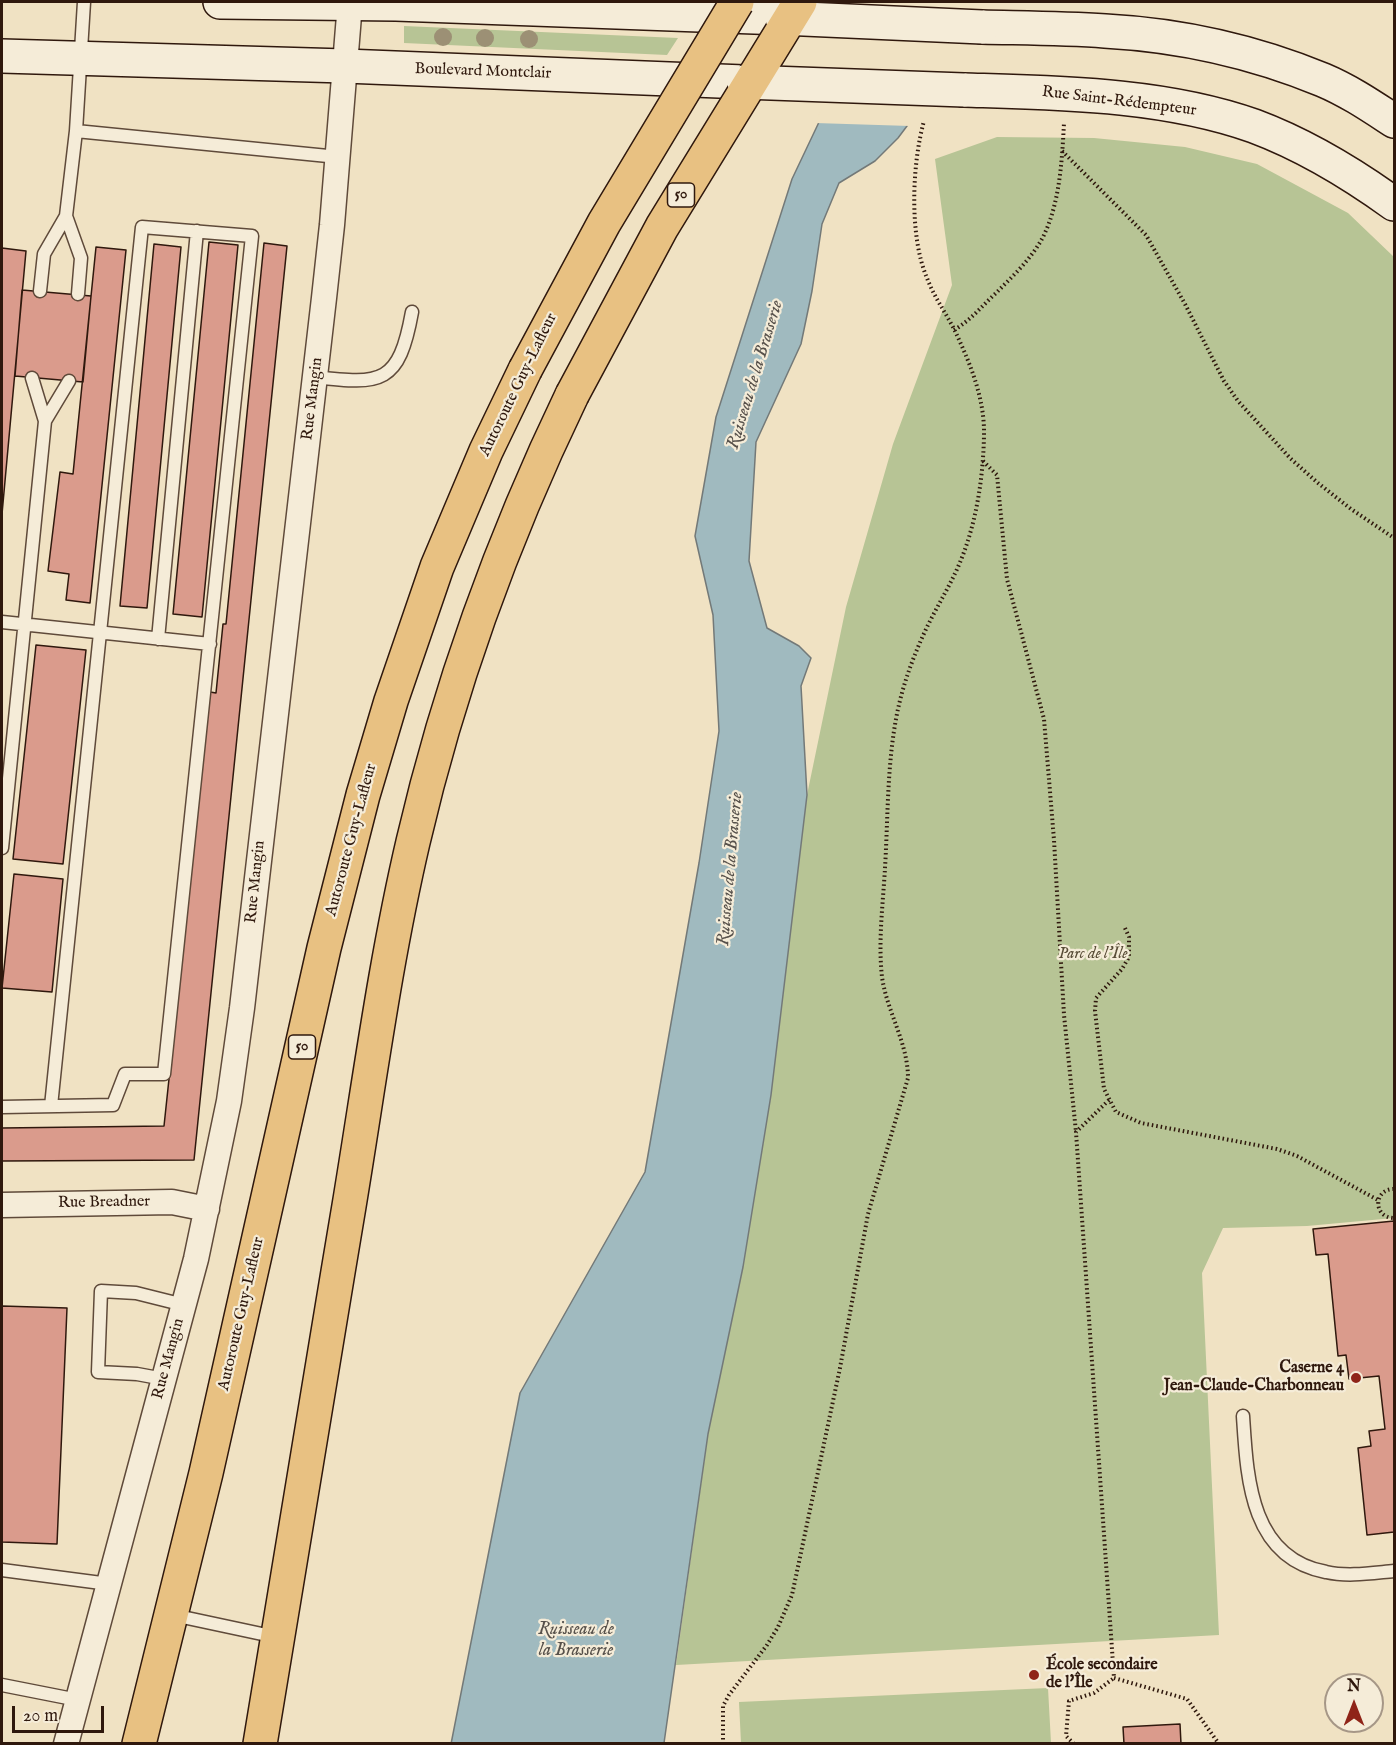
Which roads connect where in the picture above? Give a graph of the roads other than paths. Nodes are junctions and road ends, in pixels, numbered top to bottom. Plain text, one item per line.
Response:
1 (84, 2) edge
2 (220, 2) edge
3 (737, 2) edge
4 (350, 3) junction
5 (791, 10) edge
6 (2, 56) edge
7 (81, 59) junction
8 (345, 66) junction
9 (964, 90) joint
10 (1395, 121) edge
11 (76, 131) junction
12 (338, 157) junction
13 (1395, 204) edge
14 (66, 216) junction
15 (196, 231) junction
16 (39, 291) dead end
17 (78, 294) dead end
18 (412, 312) dead end
19 (315, 377) junction
20 (32, 378) dead end
21 (69, 381) dead end
22 (45, 421) junction
23 (2, 622) edge
24 (23, 625) junction
25 (100, 633) junction
26 (158, 639) junction
27 (210, 644) junction
28 (2, 848) edge
29 (51, 1106) junction
30 (2, 1107) edge
31 (2, 1205) edge
32 (207, 1209) junction
33 (184, 1305) junction
34 (164, 1379) junction
35 (1243, 1416) dead end
36 (2, 1570) edge
37 (1395, 1570) edge
38 (109, 1584) junction
39 (172, 1615) junction
40 (278, 1637) junction
41 (2, 1685) edge
42 (78, 1700) junction
43 (66, 1743) edge
44 (139, 1743) edge
45 (260, 1743) edge

1 - 7 lane
2 - 4 main road
3 - 39 highway, Autoroute Guy-Lafleur / 50, bridge
4 - 5 main road
4 - 8 street, Rue Mangin
5 - 10 main road, bridge
5 - 40 highway, 50, bridge
6 - 7 main road, Boulevard Montclair
7 - 8 main road, Boulevard Montclair
7 - 11 lane
8 - 9 main road, Boulevard Montclair, bridge
8 - 12 street, Rue Mangin
9 - 13 main road, Rue Saint-Rédempteur
11 - 12 lane
11 - 14 lane
12 - 19 street, Rue Mangin
14 - 16 lane
14 - 17 lane
15 - 25 lane
15 - 26 lane
15 - 27 lane
18 - 19 lane
19 - 32 street, Rue Mangin
20 - 22 lane
21 - 22 lane
22 - 24 lane
23 - 24 lane
24 - 25 lane
24 - 28 lane
25 - 26 lane
25 - 29 lane
26 - 27 lane
27 - 29 lane
29 - 30 lane
31 - 32 street, Rue Breadner
32 - 33 street, Rue Mangin
33 - 34 street, Rue Mangin
33 - 34 lane
34 - 38 street, Rue Mangin
35 - 37 lane
36 - 38 lane
38 - 42 street, Rue Mangin
39 - 40 lane
39 - 44 highway, Autoroute Guy-Lafleur / 50
40 - 45 highway, 50
41 - 42 lane
42 - 43 street, Rue Mangin

